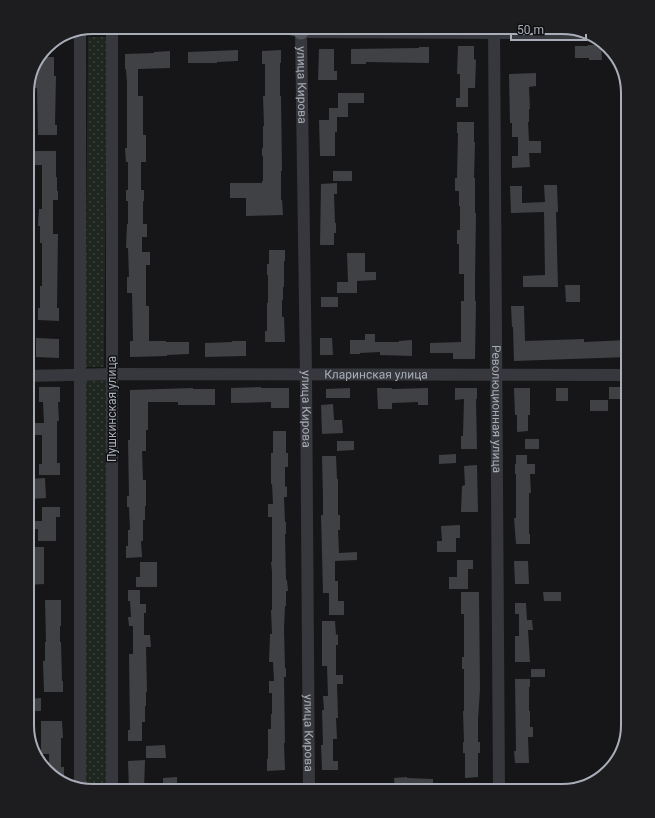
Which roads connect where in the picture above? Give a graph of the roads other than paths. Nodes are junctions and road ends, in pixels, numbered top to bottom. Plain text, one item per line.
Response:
1 (112, 34) edge
2 (301, 34) edge
3 (494, 34) edge
4 (80, 35) edge
5 (112, 374) junction
6 (80, 375) junction
7 (306, 375) junction
8 (496, 375) junction
9 (621, 375) edge
10 (34, 376) edge
11 (80, 782) edge
12 (112, 784) edge
13 (310, 784) edge
14 (499, 784) edge

1 - 5 street, Пушкинская улица
2 - 7 street, улица Кирова
3 - 8 street, Революционная улица
4 - 6 street
5 - 6 street, Кларинская улица
5 - 7 street, Кларинская улица
5 - 12 street, Пушкинская улица
6 - 10 street, Кларинская улица
6 - 11 street
7 - 8 street, Кларинская улица
7 - 13 street, улица Кирова
8 - 9 street, Кларинская улица
8 - 14 street, Революционная улица

